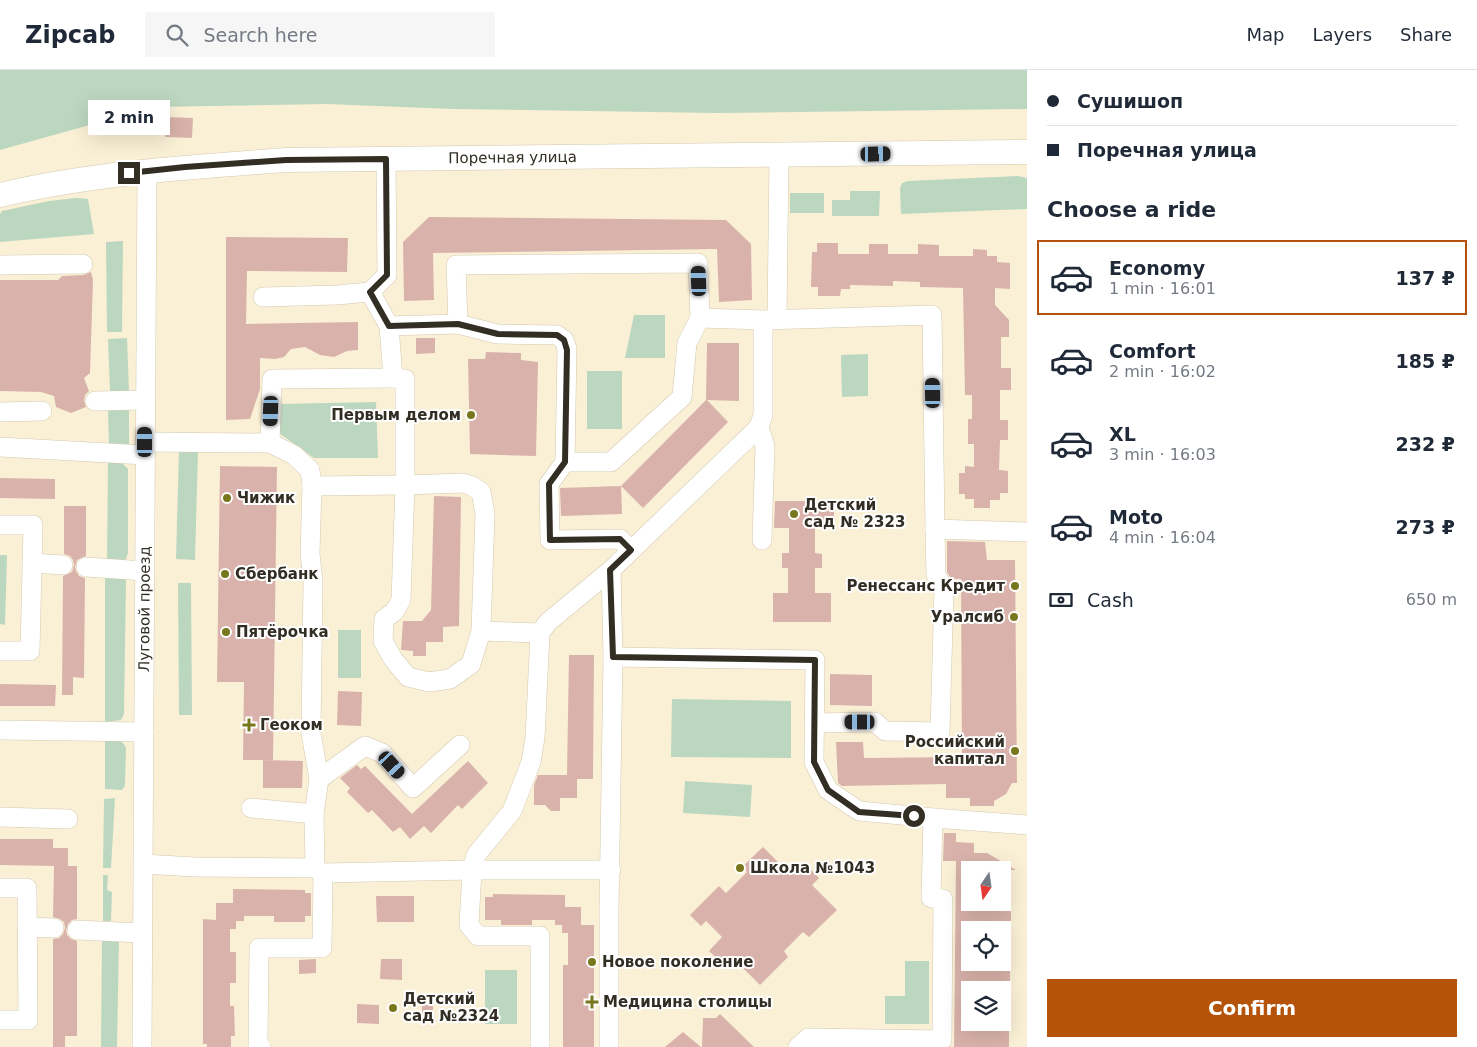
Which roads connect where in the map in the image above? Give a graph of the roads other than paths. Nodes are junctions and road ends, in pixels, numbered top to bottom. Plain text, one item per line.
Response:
1 (1027, 152) edge
2 (779, 154) junction
3 (386, 159) junction
4 (147, 171) junction
5 (0, 195) edge
6 (84, 264) dead end
7 (1, 273) edge
8 (370, 292) junction
9 (263, 297) dead end
10 (700, 318) junction
11 (770, 319) junction
12 (458, 324) junction
13 (389, 326) junction
14 (393, 378) junction
15 (146, 400) junction
16 (95, 401) dead end
17 (42, 411) dead end
18 (0, 412) edge
19 (759, 427) junction
20 (270, 443) junction
21 (0, 448) edge
22 (145, 449) junction
23 (565, 462) junction
24 (405, 485) junction
25 (312, 486) junction
26 (0, 524) edge
27 (935, 529) junction
28 (1027, 532) edge
29 (762, 540) dead end
30 (631, 550) junction
31 (32, 563) junction
32 (63, 566) dead end
33 (86, 567) dead end
34 (610, 570) junction
35 (144, 571) junction
36 (481, 631) junction
37 (540, 633) junction
38 (0, 651) edge
39 (613, 657) junction
40 (814, 722) junction
41 (0, 730) edge
42 (144, 732) junction
43 (460, 745) dead end
44 (319, 779) junction
45 (252, 808) dead end
46 (314, 814) junction
47 (0, 817) edge
48 (932, 818) junction
49 (68, 819) dead end
50 (1027, 824) edge
51 (143, 864) junction
52 (472, 870) junction
53 (611, 870) junction
54 (319, 871) junction
55 (0, 888) edge
56 (27, 927) junction
57 (54, 928) dead end
58 (77, 930) dead end
59 (142, 933) junction
60 (0, 1020) edge
61 (942, 1044) edge
62 (142, 1047) edge
63 (261, 1047) edge
64 (540, 1047) edge
65 (609, 1047) edge
66 (798, 1047) edge

1 - 2 main road, Поречная улица
2 - 3 main road, Поречная улица
2 - 11 street
3 - 4 main road, Поречная улица
3 - 8 street
4 - 5 main road, Поречная улица
4 - 15 street, Луговой проезд
6 - 7 street
8 - 9 street
8 - 13 street
10 - 11 street
10 - 12 street
10 - 23 street
11 - 19 street
11 - 27 street
12 - 13 street
12 - 23 street
13 - 14 street
14 - 20 street
14 - 24 street
15 - 16 street
15 - 22 street, Луговой проезд
17 - 18 street
19 - 29 street
19 - 30 street
20 - 22 street
20 - 25 street
21 - 22 street
22 - 35 street, Луговой проезд
23 - 30 street
24 - 25 street
24 - 36 street
24 - 36 street
25 - 44 street
26 - 31 street
27 - 28 street
27 - 40 street
30 - 34 street
31 - 32 street
31 - 38 street
33 - 35 street
34 - 37 street
34 - 39 street
35 - 42 street, Луговой проезд
36 - 37 street
37 - 52 street
39 - 40 street
39 - 53 street
40 - 48 street
41 - 42 street
42 - 51 street, Луговой проезд
43 - 44 street
44 - 46 street
45 - 46 street
46 - 54 street
47 - 49 street
48 - 50 street
48 - 61 street
51 - 54 street
51 - 59 street, Луговой проезд
52 - 53 street
52 - 54 street
52 - 64 street
53 - 65 street
54 - 63 street
55 - 56 street
56 - 57 street
56 - 60 street
58 - 59 street
59 - 62 street, Луговой проезд
61 - 66 street

